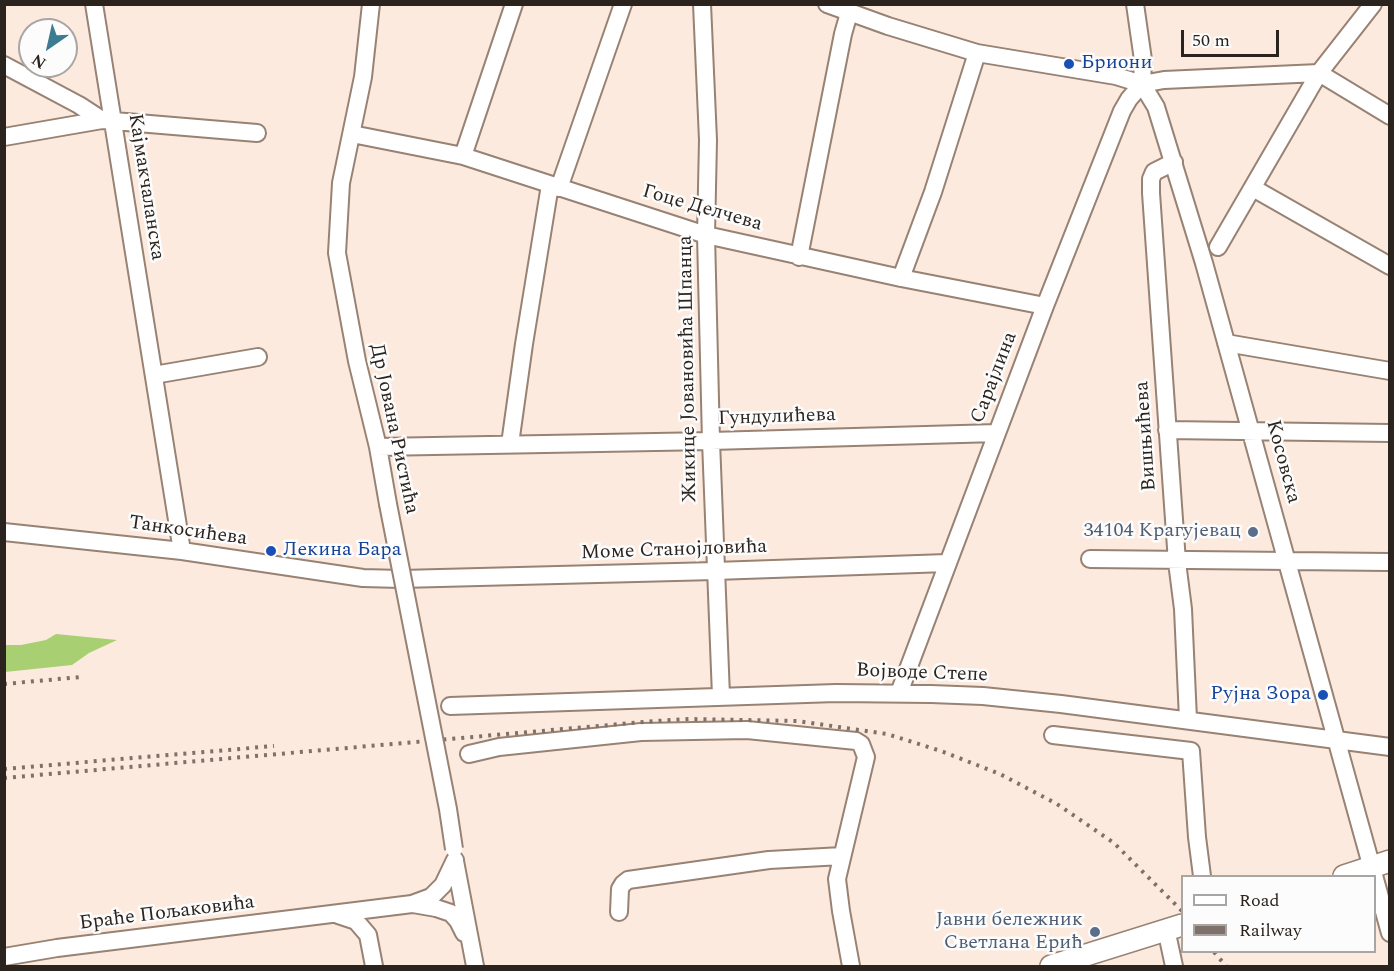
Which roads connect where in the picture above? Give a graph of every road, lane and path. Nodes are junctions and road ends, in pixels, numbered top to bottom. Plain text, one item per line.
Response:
1 (93, 4) edge
2 (371, 4) edge
3 (514, 4) edge
4 (622, 4) edge
5 (702, 4) edge
6 (827, 4) edge
7 (1135, 4) edge
8 (1373, 4) edge
9 (849, 13) junction
10 (977, 53) junction
11 (4, 65) edge
12 (1319, 73) junction
13 (1142, 84) junction
14 (1389, 116) edge
15 (108, 120) junction
16 (257, 133) dead end
17 (352, 134) junction
18 (4, 137) edge
19 (463, 156) junction
20 (1174, 162) junction
21 (554, 187) junction
22 (1253, 188) junction
23 (706, 235) junction
24 (1218, 247) dead end
25 (799, 257) junction
26 (1389, 266) edge
27 (901, 278) junction
28 (1045, 306) junction
29 (1226, 343) junction
30 (258, 357) dead end
31 (1389, 371) edge
32 (154, 375) junction
33 (1167, 430) junction
34 (1252, 431) junction
35 (996, 433) junction
36 (1389, 433) edge
37 (711, 441) junction
38 (510, 444) junction
39 (378, 447) junction
40 (4, 532) edge
41 (182, 551) junction
42 (1090, 559) dead end
43 (1178, 562) junction
44 (1286, 562) junction
45 (1389, 562) edge
46 (947, 563) junction
47 (716, 572) junction
48 (401, 579) joint
49 (899, 693) junction
50 (721, 696) junction
51 (450, 706) dead end
52 (1188, 719) junction
53 (1053, 735) dead end
54 (1337, 740) junction
55 (1389, 747) edge
56 (469, 754) dead end
57 (455, 854) junction
58 (842, 856) junction
59 (1381, 865) edge
60 (1202, 875) edge
61 (1347, 875) edge
62 (412, 904) junction
63 (389, 907) junction
64 (619, 912) dead end
65 (334, 914) junction
66 (1174, 927) edge
67 (1389, 933) edge
68 (368, 935) junction
69 (471, 948) junction
70 (4, 957) edge
71 (374, 966) edge
72 (475, 966) edge
73 (851, 966) edge
74 (1051, 966) edge
75 (1174, 966) edge

1 - 15 street, Кајмакчаланска
2 - 17 street, Др Јована Ристића
3 - 19 street
4 - 21 street
5 - 23 street, Жикице Јовановића Шпанца
6 - 9 street
7 - 13 street
8 - 12 street
9 - 10 street
9 - 25 street
10 - 13 street
10 - 27 street
11 - 15 street
12 - 13 street
12 - 14 street
12 - 22 street
13 - 20 street, Косовска
13 - 28 street, Сарајлина
15 - 16 street
15 - 18 street
15 - 32 street, Кајмакчаланска
17 - 19 street, Гоце Делчева
17 - 39 street, Др Јована Ристића
19 - 21 street, Гоце Делчева
20 - 29 street, Косовска
20 - 33 street, Вишњићева
21 - 23 street, Гоце Делчева
21 - 38 street
22 - 24 street
22 - 26 street
23 - 25 street, Гоце Делчева
23 - 37 street, Жикице Јовановића Шпанца
25 - 27 street, Гоце Делчева
27 - 28 street, Гоце Делчева
28 - 35 street, Сарајлина
29 - 31 street
29 - 34 street, Косовска
30 - 32 street
32 - 41 street, Кајмакчаланска
33 - 34 street
33 - 43 street, Вишњићева
34 - 36 street
34 - 44 street, Косовска
35 - 37 street, Гундулићева
35 - 46 street, Сарајлина
37 - 38 street, Гундулићева
37 - 47 street, Жикице Јовановића Шпанца
38 - 39 street, Гундулићева
39 - 57 street, Др Јована Ристића, bridge
40 - 41 street, Танкосићева
41 - 48 street, Танкосићева
42 - 43 street
43 - 44 street
43 - 52 street, Вишњићева
44 - 45 street
44 - 54 street, Косовска
46 - 47 street, Моме Станојловића
46 - 49 street, Сарајлина
47 - 48 street, Моме Станојловића
47 - 50 street, Жикице Јовановића Шпанца
49 - 50 street, Војводе Степе
49 - 52 street, Војводе Степе
50 - 51 street, Војводе Степе
52 - 54 street, Војводе Степе
53 - 60 street
54 - 55 street, Војводе Степе
54 - 59 street, Косовска
56 - 58 street
57 - 62 street
57 - 69 street, Др Јована Ристића
58 - 64 street
58 - 73 street
59 - 61 main road
59 - 67 street, Косовска
62 - 63 street, Браће Пољаковића
62 - 69 street
63 - 65 street, Браће Пољаковића
63 - 68 street
65 - 68 street
65 - 70 street, Браће Пољаковића
66 - 74 main road
66 - 75 street
68 - 71 street
69 - 72 street, Др Јована Ристића

